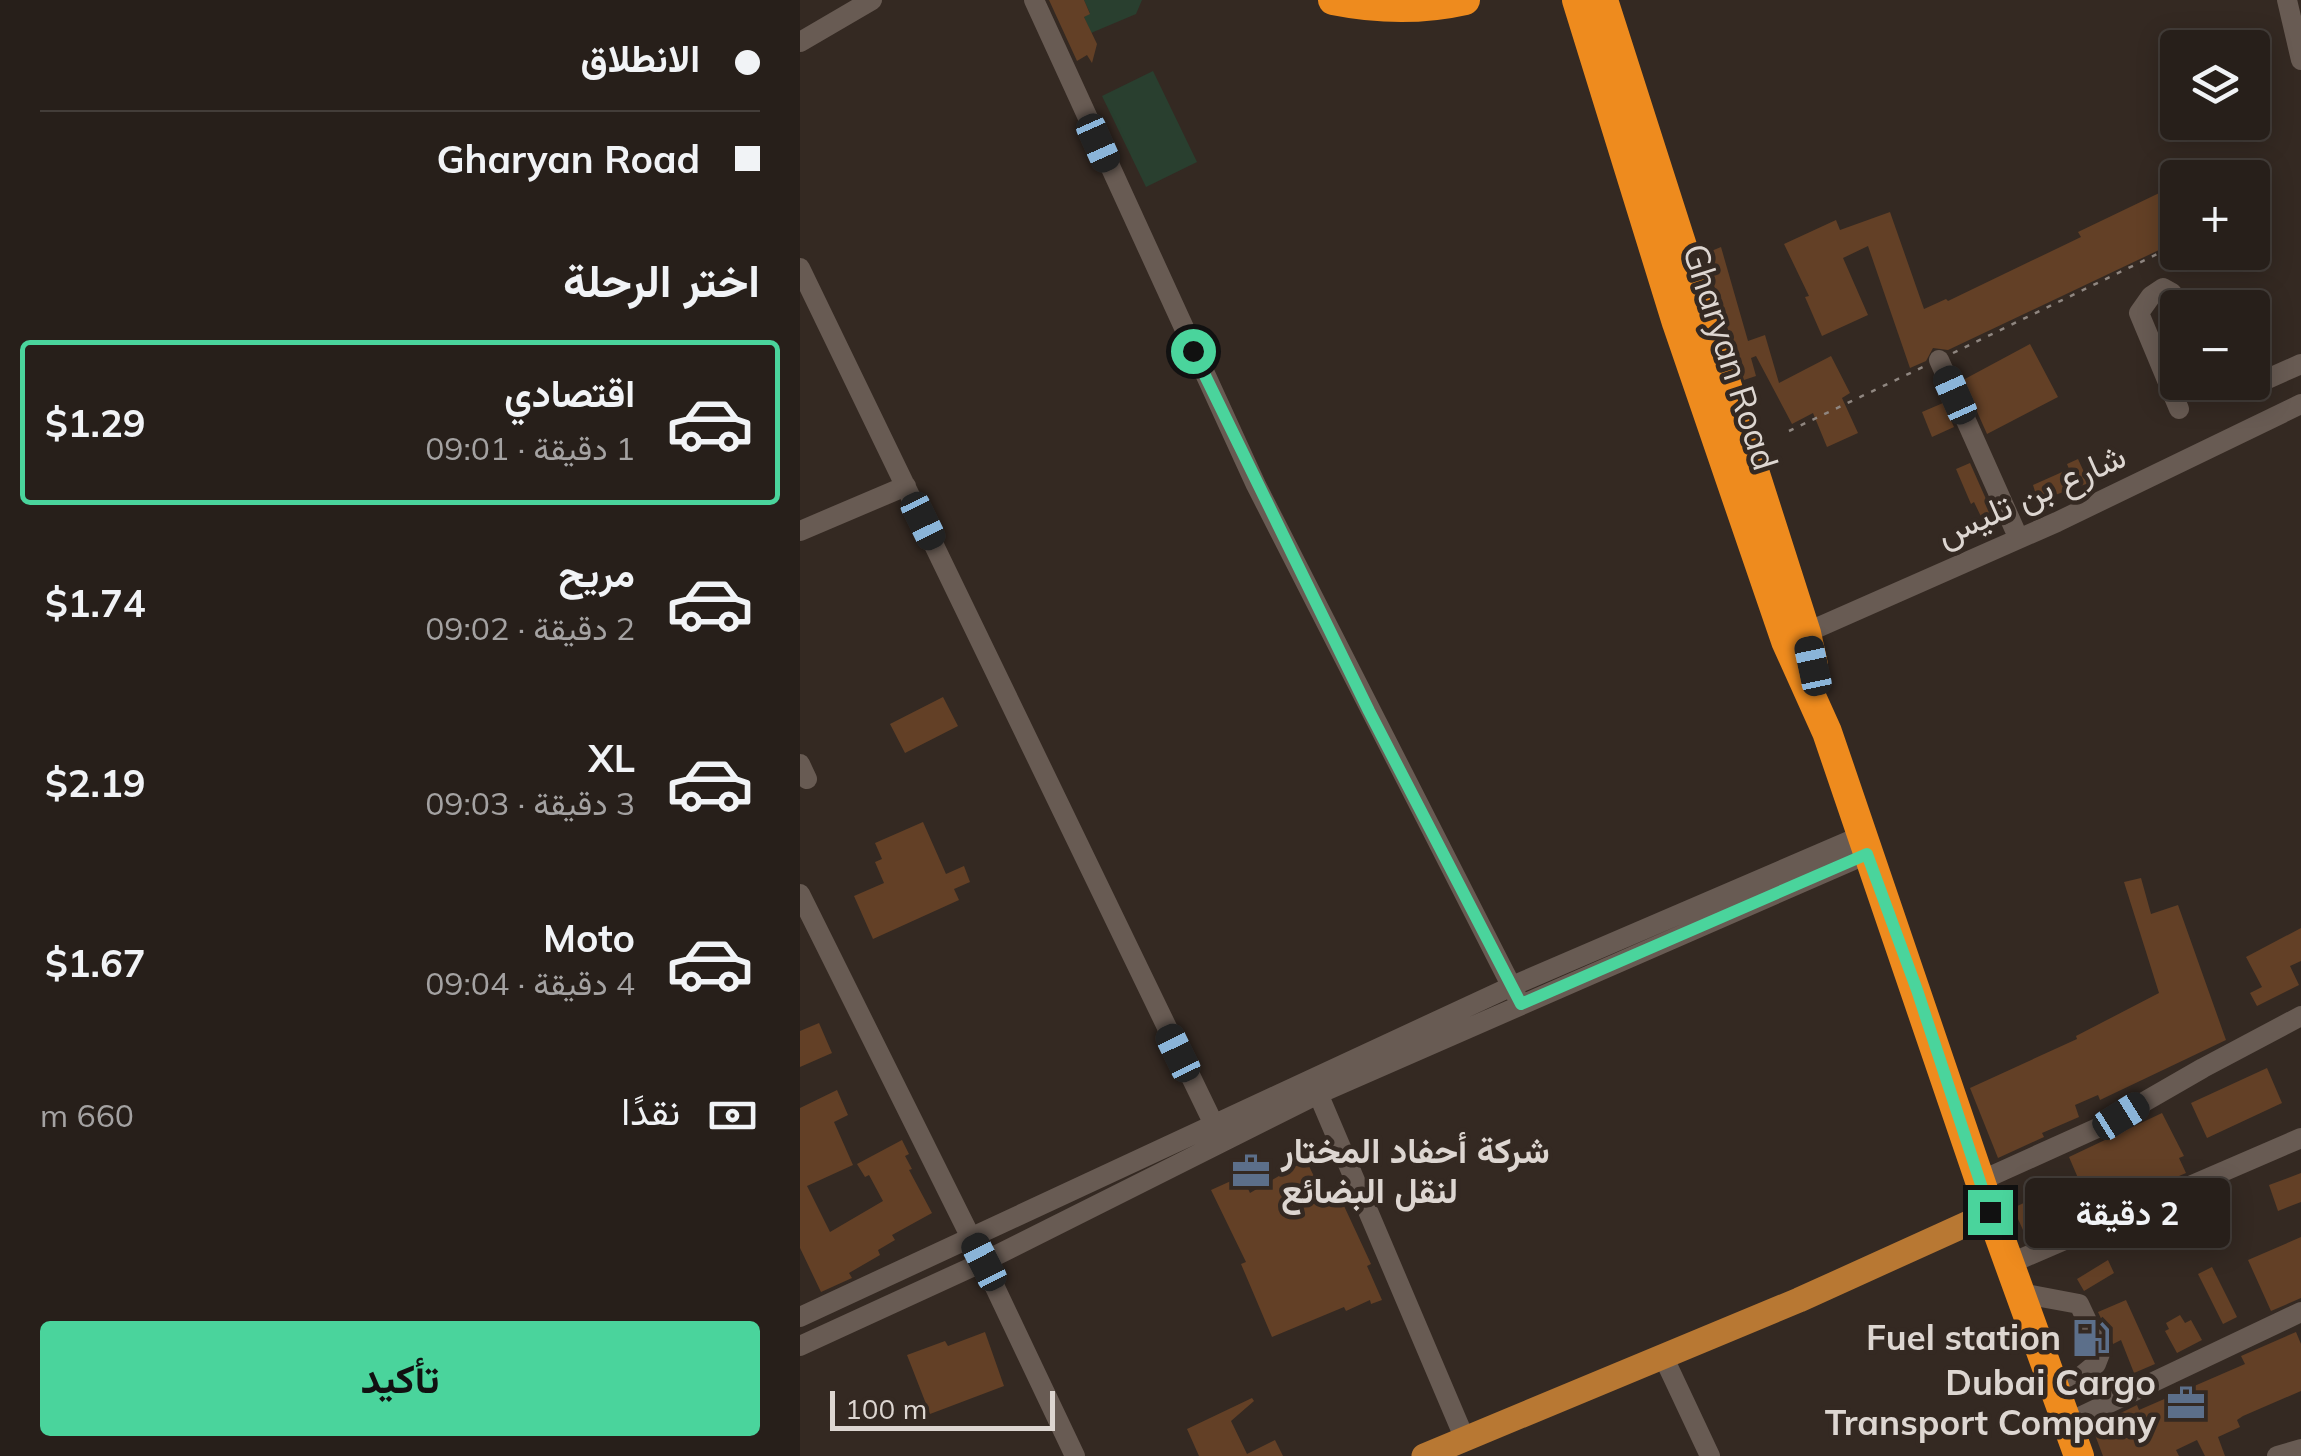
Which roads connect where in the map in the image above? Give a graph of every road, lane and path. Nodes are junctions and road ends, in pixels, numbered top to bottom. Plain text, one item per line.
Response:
1 (872, 0) edge
2 (1034, 0) edge
3 (1334, 0) edge
4 (1465, 0) edge
5 (1577, 0) edge
6 (1603, 0) edge
7 (2287, 0) edge
8 (800, 42) edge
9 (2301, 60) edge
10 (2160, 253) edge
11 (800, 268) edge
12 (2160, 290) edge
13 (1939, 360) junction
14 (2160, 363) edge
15 (2301, 364) edge
16 (2270, 375) edge
17 (2176, 400) edge
18 (2242, 400) edge
19 (2301, 404) edge
20 (2179, 408) dead end
21 (2257, 426) junction
22 (1789, 431) dead end
23 (906, 486) junction
24 (800, 530) edge
25 (2018, 537) junction
26 (1796, 637) junction
27 (1864, 845) junction
28 (800, 894) edge
29 (1516, 995) junction
30 (2301, 1016) edge
31 (1315, 1086) junction
32 (1217, 1133) junction
33 (2301, 1138) edge
34 (1980, 1181) junction
35 (1990, 1212) junction
36 (971, 1237) junction
37 (984, 1262) junction
38 (2014, 1279) junction
39 (2301, 1312) edge
40 (800, 1317) edge
41 (800, 1346) edge
42 (1663, 1356) junction
43 (2062, 1409) junction
44 (1464, 1437) junction
45 (2301, 1448) edge
46 (1075, 1456) edge
47 (1424, 1456) edge
48 (1710, 1456) edge
49 (2079, 1456) edge
50 (2277, 1456) edge

1 - 8 street
2 - 29 street
3 - 4 highway
5 - 26 highway, Gharyan Road
6 - 26 highway, Gharyan Road
7 - 9 street
10 - 13 path
11 - 23 street
12 - 14 street
13 - 22 path
13 - 25 street
15 - 16 street
17 - 20 street
18 - 21 street
19 - 21 street, شارع بن تليس
21 - 25 street, شارع بن تليس
23 - 24 street
23 - 32 street
25 - 26 street, شارع بن تليس
26 - 27 highway, Gharyan Road
27 - 29 street
27 - 34 highway, Gharyan Road
28 - 36 street
29 - 31 street
30 - 34 street
31 - 32 street
31 - 44 street
32 - 36 street
32 - 37 street
33 - 38 street
34 - 35 highway, Gharyan Road
35 - 38 highway, Gharyan Road
35 - 42 main road
36 - 37 street
36 - 40 street
37 - 41 street
37 - 46 street
38 - 43 highway, Gharyan Road
38 - 43 street
39 - 43 street
42 - 44 main road
42 - 48 street
43 - 49 highway, Gharyan Road
44 - 47 main road
45 - 50 street

